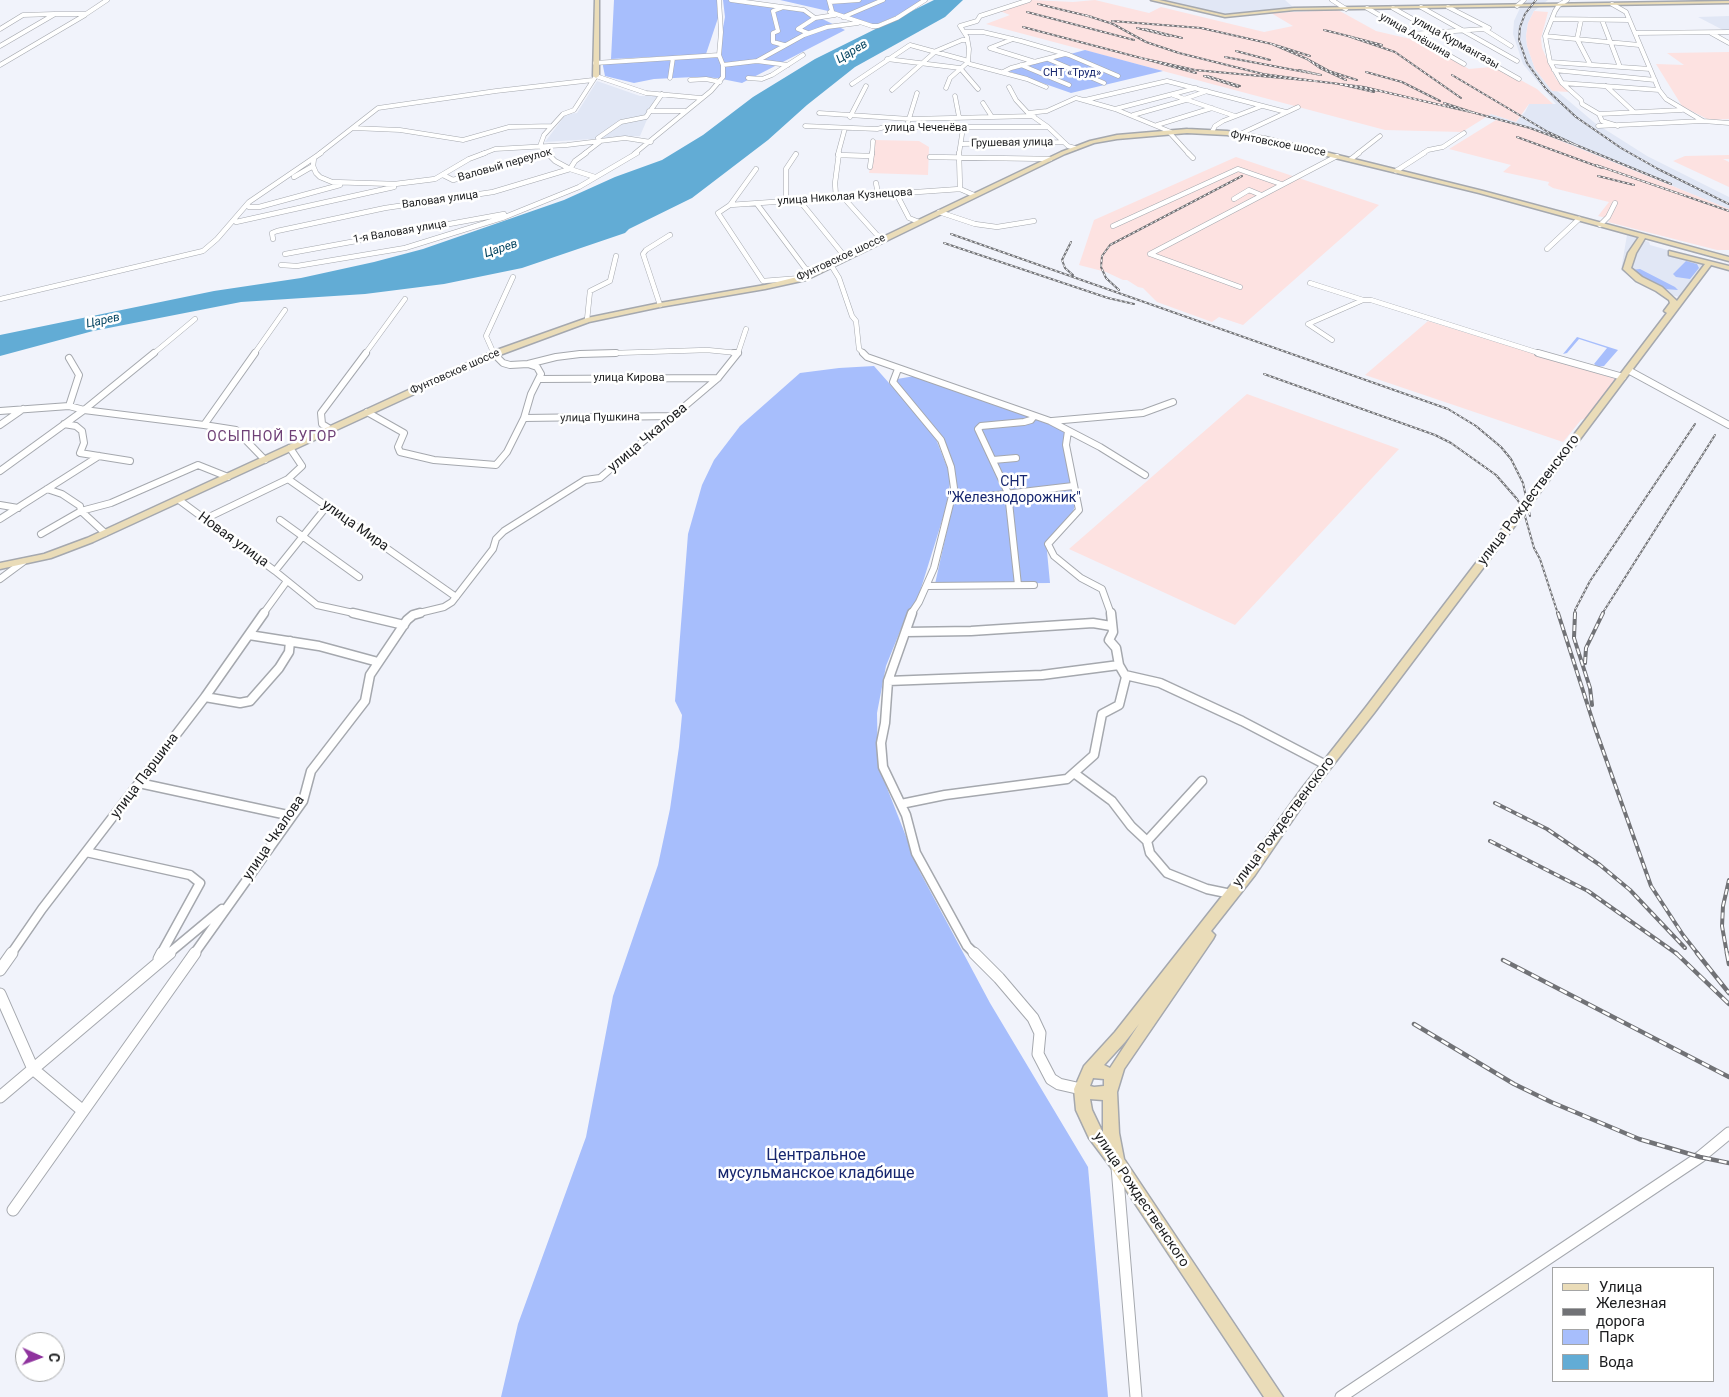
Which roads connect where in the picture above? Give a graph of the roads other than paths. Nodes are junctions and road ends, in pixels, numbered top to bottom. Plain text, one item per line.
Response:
1 (107, 0) edge
2 (597, 0) edge
3 (719, 0) edge
4 (731, 0) edge
5 (776, 0) edge
6 (859, 0) edge
7 (882, 0) edge
8 (925, 0) edge
9 (1029, 0) edge
10 (1153, 0) edge
11 (1332, 0) edge
12 (1524, 0) edge
13 (1567, 0) edge
14 (830, 1) edge
15 (1729, 2) edge
16 (760, 3) junction
17 (1612, 4) junction
18 (1559, 5) junction
19 (1517, 6) junction
20 (1421, 7) junction
21 (1448, 7) junction
22 (781, 8) junction
23 (1367, 8) junction
24 (1393, 8) junction
25 (1346, 9) junction
26 (55, 14) junction
27 (86, 14) junction
28 (834, 15) junction
29 (820, 17) junction
30 (843, 17) junction
31 (815, 18) junction
32 (1552, 19) junction
33 (1581, 20) junction
34 (1602, 20) junction
35 (1629, 20) junction
36 (858, 23) junction
37 (846, 24) junction
38 (0, 29) edge
39 (1484, 29) junction
40 (1464, 30) junction
41 (964, 32) junction
42 (1709, 32) junction
43 (1729, 32) edge
44 (808, 33) junction
45 (1437, 33) junction
46 (1635, 33) junction
47 (1410, 34) junction
48 (1545, 36) junction
49 (1014, 39) junction
50 (1577, 39) junction
51 (968, 40) junction
52 (1609, 42) junction
53 (1729, 44) edge
54 (784, 45) junction
55 (1639, 45) junction
56 (0, 46) edge
57 (1511, 46) dead end
58 (936, 51) junction
59 (1066, 54) junction
60 (719, 55) junction
61 (803, 55) dead end
62 (672, 58) junction
63 (887, 59) junction
64 (1048, 59) junction
65 (756, 61) junction
66 (1517, 61) dead end
67 (968, 62) junction
68 (1034, 62) junction
69 (1550, 62) junction
70 (595, 63) junction
71 (922, 63) junction
72 (723, 64) junction
73 (1464, 64) dead end
74 (1590, 64) junction
75 (0, 65) edge
76 (788, 65) junction
77 (1021, 65) junction
78 (1620, 67) junction
79 (960, 68) junction
80 (1554, 70) junction
81 (1650, 70) junction
82 (1002, 72) junction
83 (1118, 76) dead end
84 (595, 78) junction
85 (670, 78) dead end
86 (748, 78) dead end
87 (1519, 78) dead end
88 (690, 80) dead end
89 (1655, 80) junction
90 (720, 82) junction
91 (1104, 83) dead end
92 (1562, 83) junction
93 (852, 84) dead end
94 (1069, 85) dead end
95 (866, 86) dead end
96 (1606, 86) junction
97 (1009, 87) dead end
98 (1046, 87) dead end
99 (946, 88) dead end
100 (1196, 88) junction
101 (978, 89) dead end
102 (892, 90) dead end
103 (1659, 90) junction
104 (1207, 91) junction
105 (917, 93) dead end
106 (662, 94) junction
107 (1200, 94) junction
108 (1172, 95) junction
109 (954, 96) dead end
110 (701, 98) junction
111 (1185, 99) junction
112 (1085, 100) junction
113 (1223, 100) dead end
114 (983, 103) dead end
115 (1262, 106) junction
116 (1298, 107) dead end
117 (1213, 108) junction
118 (1116, 109) junction
119 (1682, 110) junction
120 (649, 111) junction
121 (686, 111) junction
122 (1286, 112) junction
123 (1634, 112) junction
124 (819, 113) dead end
125 (1028, 113) junction
126 (851, 114) junction
127 (1599, 114) junction
128 (1133, 115) junction
129 (1034, 116) junction
130 (1235, 116) junction
131 (966, 117) junction
132 (992, 117) junction
133 (959, 118) junction
134 (910, 119) junction
135 (1703, 121) junction
136 (1729, 123) edge
137 (1157, 125) junction
138 (552, 126) junction
139 (805, 126) dead end
140 (1598, 126) dead end
141 (1618, 126) junction
142 (847, 127) junction
143 (1048, 127) junction
144 (353, 128) junction
145 (907, 128) junction
146 (965, 128) junction
147 (1170, 132) junction
148 (1212, 132) junction
149 (1464, 133) dead end
150 (1238, 135) junction
151 (1380, 136) dead end
152 (603, 140) junction
153 (873, 141) dead end
154 (651, 142) junction
155 (1063, 142) junction
156 (584, 143) junction
157 (962, 144) junction
158 (567, 145) junction
159 (540, 146) junction
160 (1075, 148) junction
161 (546, 153) junction
162 (796, 154) dead end
163 (838, 155) junction
164 (871, 156) junction
165 (1337, 156) junction
166 (930, 157) dead end
167 (314, 158) junction
168 (958, 158) junction
169 (1193, 158) dead end
170 (1050, 159) junction
171 (1351, 159) junction
172 (313, 166) junction
173 (870, 166) dead end
174 (570, 169) junction
175 (756, 169) dead end
176 (1396, 171) junction
177 (443, 175) junction
178 (595, 177) junction
179 (418, 182) junction
180 (876, 182) dead end
181 (342, 184) junction
182 (1281, 184) junction
183 (960, 189) junction
184 (896, 193) junction
185 (878, 194) junction
186 (1261, 194) junction
187 (974, 195) junction
188 (836, 197) junction
189 (843, 197) junction
190 (1234, 199) dead end
191 (786, 200) junction
192 (799, 200) junction
193 (1615, 203) dead end
194 (757, 204) junction
195 (730, 205) junction
196 (249, 207) junction
197 (259, 207) junction
198 (940, 212) junction
199 (516, 213) junction
200 (270, 214) junction
201 (1579, 219) junction
202 (1034, 221) dead end
203 (236, 222) junction
204 (919, 222) junction
205 (1600, 225) junction
206 (1113, 226) dead end
207 (670, 235) dead end
208 (886, 238) junction
209 (273, 239) dead end
210 (1641, 242) junction
211 (1547, 249) dead end
212 (210, 250) dead end
213 (1666, 251) dead end
214 (285, 254) dead end
215 (616, 256) dead end
216 (846, 258) junction
217 (1729, 259) edge
218 (1709, 263) junction
219 (281, 265) dead end
220 (831, 265) junction
221 (1729, 268) edge
222 (816, 272) junction
223 (513, 277) dead end
224 (803, 278) junction
225 (1310, 283) dead end
226 (1690, 285) junction
227 (1240, 287) dead end
228 (1659, 289) junction
229 (0, 299) edge
230 (405, 299) dead end
231 (1363, 300) junction
232 (660, 305) junction
233 (285, 310) dead end
234 (195, 319) dead end
235 (588, 320) junction
236 (1661, 327) junction
237 (746, 329) dead end
238 (1332, 340) dead end
239 (738, 353) junction
240 (494, 354) junction
241 (69, 358) dead end
242 (528, 364) junction
243 (898, 369) junction
244 (1625, 373) junction
245 (718, 378) junction
246 (539, 379) junction
247 (1173, 402) dead end
248 (69, 406) junction
249 (25, 408) junction
250 (84, 410) junction
251 (0, 411) edge
252 (366, 412) junction
253 (675, 416) junction
254 (1034, 416) junction
255 (524, 418) junction
256 (1050, 421) junction
257 (64, 424) junction
258 (204, 424) junction
259 (0, 425) edge
260 (1729, 425) edge
261 (330, 428) junction
262 (1068, 431) junction
263 (290, 448) junction
264 (99, 456) junction
265 (1016, 458) dead end
266 (265, 460) junction
267 (994, 460) junction
268 (130, 461) dead end
269 (0, 471) edge
270 (1146, 475) dead end
271 (228, 477) junction
272 (288, 479) junction
273 (1073, 486) junction
274 (47, 489) junction
275 (1008, 493) junction
276 (952, 498) junction
277 (178, 500) junction
278 (0, 505) edge
279 (327, 506) junction
280 (18, 508) junction
281 (81, 511) junction
282 (0, 518) edge
283 (205, 519) junction
284 (280, 520) dead end
285 (105, 533) junction
286 (41, 534) dead end
287 (302, 536) junction
288 (23, 562) junction
289 (0, 566) edge
290 (275, 571) junction
291 (359, 578) dead end
292 (0, 579) edge
293 (288, 581) junction
294 (1018, 585) junction
295 (1034, 585) dead end
296 (927, 586) junction
297 (456, 597) junction
298 (404, 625) junction
299 (1111, 626) junction
300 (906, 632) junction
301 (249, 635) junction
302 (290, 641) junction
303 (378, 662) junction
304 (1119, 665) junction
305 (1125, 675) junction
306 (888, 681) junction
307 (205, 697) junction
308 (1326, 765) junction
309 (1074, 773) junction
310 (1202, 781) dead end
311 (139, 784) junction
312 (901, 804) junction
313 (292, 816) junction
314 (1146, 841) junction
315 (86, 852) junction
316 (1250, 870) junction
317 (1231, 894) junction
318 (232, 901) junction
319 (156, 964) junction
320 (0, 970) edge
321 (0, 994) edge
322 (33, 1069) junction
323 (1090, 1071) junction
324 (1111, 1087) junction
325 (1081, 1089) junction
326 (0, 1097) edge
327 (83, 1110) junction
328 (1729, 1133) edge
329 (1116, 1161) junction
330 (13, 1210) dead end
331 (1136, 1397) edge
332 (1274, 1397) edge
333 (1341, 1397) edge

1 - 27 street
2 - 70 main road
3 - 60 street
4 - 16 street
5 - 16 street
6 - 14 street
7 - 30 street
8 - 36 street
9 - 41 street
10 - 25 main road
11 - 25 street
12 - 19 street
13 - 18 street
14 - 28 street
15 - 17 main road
16 - 22 street
17 - 18 main road
17 - 35 street
18 - 19 main road
18 - 32 street
19 - 21 main road
20 - 21 main road
20 - 24 main road
20 - 40 street
21 - 39 street
22 - 31 street
22 - 54 street
23 - 24 main road
23 - 25 main road
23 - 47 street, улица Алёшина
24 - 45 street, улица Курмангазы
26 - 27 street
26 - 38 street
26 - 56 street
27 - 75 street
28 - 29 street
28 - 30 street
29 - 31 street
29 - 37 street
30 - 36 street
31 - 44 street
32 - 33 street
32 - 48 street
33 - 34 street
33 - 50 street
34 - 35 street
34 - 52 street
35 - 46 street
36 - 37 street
37 - 44 street
39 - 40 street
39 - 57 street
40 - 45 street
40 - 66 street
41 - 49 street
41 - 51 street
42 - 43 street
42 - 46 street
42 - 53 street
44 - 54 street
45 - 47 street
45 - 87 street, улица Курмангазы
46 - 55 street
47 - 73 street, улица Алёшина
48 - 50 street
48 - 69 street
49 - 59 street
49 - 68 street
50 - 52 street
50 - 74 street
51 - 58 street
51 - 67 street
52 - 55 street
52 - 78 street
54 - 65 street
55 - 81 street
58 - 63 street
58 - 67 street
58 - 71 street
59 - 64 street
59 - 83 street
60 - 62 street
60 - 72 street
61 - 76 street
62 - 70 street
62 - 85 street
63 - 71 street
63 - 93 street
64 - 68 street
64 - 91 street
65 - 72 street
65 - 76 street
67 - 79 street
67 - 82 street
68 - 77 street
69 - 74 street
69 - 80 street
70 - 84 main road
71 - 79 street
71 - 102 street
72 - 90 street
74 - 78 street
76 - 86 street
77 - 82 street
77 - 94 street
78 - 81 street
79 - 99 street
79 - 101 street
80 - 89 street
80 - 92 street
81 - 89 street
82 - 98 street
84 - 106 street
84 - 138 street
84 - 144 street
88 - 90 street
89 - 103 street
90 - 110 street
92 - 96 street
92 - 127 street
95 - 126 street
96 - 103 street
96 - 123 street
97 - 125 street
100 - 104 street
100 - 108 street
100 - 112 street
103 - 119 street
104 - 107 street
104 - 115 street
105 - 134 street
106 - 110 street
106 - 120 street
107 - 111 street
107 - 113 street
108 - 111 street
108 - 118 street
109 - 133 street
110 - 121 street
111 - 117 street
111 - 128 street
112 - 118 street
112 - 125 street
114 - 132 street
115 - 122 street
115 - 130 street
116 - 122 street
117 - 130 street
117 - 137 street
118 - 128 street
119 - 123 street
119 - 135 street
120 - 121 street
120 - 156 street
121 - 154 street
122 - 150 street
123 - 127 street
124 - 126 street
125 - 129 street
126 - 134 street
126 - 142 street
127 - 141 street
128 - 137 street
129 - 132 street
129 - 143 street
130 - 148 street
131 - 132 street
131 - 133 street
131 - 146 street
133 - 134 street
134 - 145 street
135 - 136 street
135 - 141 street
137 - 147 street
138 - 144 street
138 - 159 street
139 - 142 street, улица Чеченёва
140 - 141 street
142 - 145 street, улица Чеченёва
142 - 163 street
143 - 146 street, улица Чеченёва
143 - 155 street
144 - 167 street
145 - 146 street, улица Чеченёва
146 - 157 street
147 - 148 main road, Фунтовское шоссе
147 - 160 main road, Фунтовское шоссе
147 - 169 street
148 - 150 main road, Фунтовское шоссе
149 - 176 street
150 - 165 main road, Фунтовское шоссе
151 - 171 street
152 - 154 street
152 - 156 street
152 - 174 street, Валовая улица
153 - 164 street
154 - 178 street
155 - 157 street, Грушевая улица
155 - 160 street
156 - 158 street
157 - 168 street
158 - 159 street
158 - 161 street, Валовый переулок
159 - 161 street
159 - 177 street
160 - 170 main road, Фунтовское шоссе
161 - 174 street
161 - 177 street, Валовый переулок
162 - 191 street
163 - 164 street
163 - 188 street
164 - 173 street
165 - 171 main road, Фунтовское шоссе
165 - 182 street
166 - 168 street
167 - 172 street
167 - 229 street
168 - 170 street
168 - 183 street
170 - 187 main road, Фунтовское шоссе
171 - 176 main road, Фунтовское шоссе
172 - 181 street
172 - 196 street
174 - 178 street
174 - 209 street, Валовая улица
175 - 195 street
176 - 201 main road, Фунтовское шоссе
177 - 179 street
178 - 199 street
179 - 181 street
179 - 200 street
180 - 185 street
181 - 197 street
182 - 186 street
182 - 206 street
183 - 184 street, улица Николая Кузнецова
183 - 187 street
184 - 185 street, улица Николая Кузнецова
184 - 204 street
185 - 189 street, улица Николая Кузнецова
186 - 190 street
186 - 227 street
187 - 198 main road, Фунтовское шоссе
188 - 189 street, улица Николая Кузнецова
188 - 192 street, улица Николая Кузнецова
189 - 208 street
191 - 192 street, улица Николая Кузнецова
191 - 194 street, улица Николая Кузнецова
192 - 216 street
193 - 205 street
194 - 195 street, улица Николая Кузнецова
194 - 222 street
195 - 224 street
196 - 197 street
196 - 203 street
197 - 200 street
198 - 202 street
198 - 204 main road, Фунтовское шоссе
199 - 214 street, 1-я Валовая улица
199 - 219 street
200 - 203 street
201 - 205 main road, Фунтовское шоссе
201 - 211 street
203 - 212 street
204 - 208 main road, Фунтовское шоссе
205 - 210 main road, Фунтовское шоссе
207 - 232 street
208 - 216 main road, Фунтовское шоссе
210 - 217 main road, Фунтовское шоссе
210 - 228 main road
213 - 218 main road
215 - 235 street
216 - 220 main road, Фунтовское шоссе
218 - 221 main road
218 - 226 main road, улица Рождественского
220 - 222 main road, Фунтовское шоссе
220 - 243 street
222 - 224 main road, Фунтовское шоссе
223 - 240 street
224 - 232 main road, Фунтовское шоссе
225 - 231 street
226 - 228 main road
226 - 236 main road, улица Рождественского
228 - 236 main road
230 - 261 street
231 - 238 street
231 - 244 street
232 - 235 main road, Фунтовское шоссе
233 - 258 street
234 - 250 street
235 - 240 main road, Фунтовское шоссе
236 - 244 main road, улица Рождественского
237 - 239 street, улица Чкалова
239 - 242 street
239 - 245 street, улица Чкалова
240 - 242 street
240 - 252 main road, Фунтовское шоссе
241 - 248 street
242 - 246 street
243 - 254 street
243 - 276 street
244 - 260 street
244 - 308 main road, улица Рождественского
245 - 246 street, улица Кирова
245 - 253 street, улица Чкалова
246 - 255 street
247 - 256 street
248 - 249 street
248 - 250 street
249 - 251 street
249 - 259 street
250 - 257 street
250 - 258 street
252 - 255 street
252 - 261 main road, Фунтовское шоссе
253 - 255 street, улица Пушкина
253 - 297 street, улица Чкалова
254 - 256 street
254 - 267 street
256 - 262 street
257 - 264 street
257 - 269 street
258 - 266 street
261 - 263 main road, Фунтовское шоссе
262 - 270 street
262 - 273 street
263 - 266 main road, Фунтовское шоссе
263 - 272 street
264 - 268 street
264 - 274 street
265 - 267 street
266 - 271 main road, Фунтовское шоссе
267 - 275 street
271 - 277 main road, Фунтовское шоссе
271 - 281 street
272 - 279 street, улица Мира
272 - 283 street
273 - 275 street
273 - 299 street
274 - 280 street
274 - 281 street
275 - 276 street
275 - 294 street
276 - 296 street
277 - 283 street, Новая улица
277 - 285 main road, Фунтовское шоссе
278 - 280 street
279 - 287 street
279 - 297 street, улица Мира
280 - 282 street
281 - 285 street
281 - 286 street
283 - 290 street, Новая улица
284 - 287 street
285 - 288 main road, Фунтовское шоссе
287 - 290 street
287 - 291 street
288 - 289 main road, Фунтовское шоссе
288 - 292 street
290 - 293 street, Новая улица
293 - 298 street, Новая улица
293 - 301 street, улица Паршина
294 - 295 street
294 - 296 street
296 - 300 street
297 - 298 street, улица Чкалова
298 - 303 street, улица Чкалова
299 - 300 street
299 - 304 street
300 - 306 street
301 - 302 street
301 - 307 street, улица Паршина
302 - 303 street
302 - 307 street
303 - 313 street, улица Чкалова
304 - 305 street
304 - 306 street
305 - 308 street
305 - 309 street
306 - 312 street
307 - 311 street, улица Паршина
308 - 316 main road, улица Рождественского
309 - 312 street
309 - 314 street
310 - 314 street
311 - 313 street
311 - 315 street, улица Паршина
312 - 325 street
313 - 318 street, улица Чкалова
314 - 317 street
315 - 319 street
315 - 320 street, улица Паршина
316 - 317 main road, улица Рождественского
316 - 324 main road
317 - 323 main road, улица Рождественского
318 - 319 street
318 - 327 street, улица Чкалова
319 - 322 street
321 - 322 street
322 - 326 street
322 - 327 street
323 - 324 main road
323 - 325 main road, улица Рождественского
324 - 325 main road
324 - 329 main road
325 - 329 main road, улица Рождественского
327 - 330 street, улица Чкалова
328 - 333 street
329 - 331 street
329 - 332 main road, улица Рождественского

